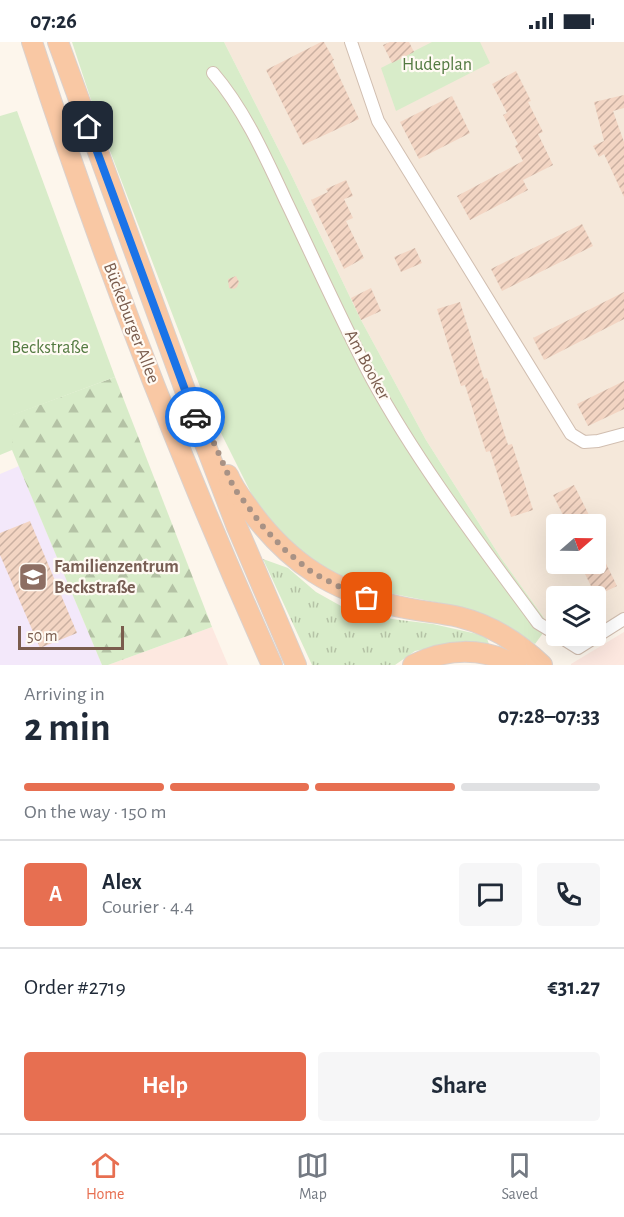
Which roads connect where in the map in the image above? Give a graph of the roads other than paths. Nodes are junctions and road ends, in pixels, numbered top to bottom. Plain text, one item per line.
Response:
1 (32, 42) edge
2 (58, 42) edge
3 (351, 42) edge
4 (213, 74) dead end
5 (196, 420) junction
6 (624, 434) edge
7 (624, 619) edge
8 (546, 628) edge
9 (606, 630) edge
10 (272, 665) edge
11 (296, 665) edge
12 (413, 665) edge
13 (516, 665) edge
14 (542, 665) edge

1 - 10 highway, Bückeburger Allee
2 - 5 highway, Bückeburger Allee
3 - 6 street
4 - 8 street, Am Booker
5 - 11 highway, Bückeburger Allee
5 - 14 highway
7 - 9 street, Am Booker
12 - 13 highway

